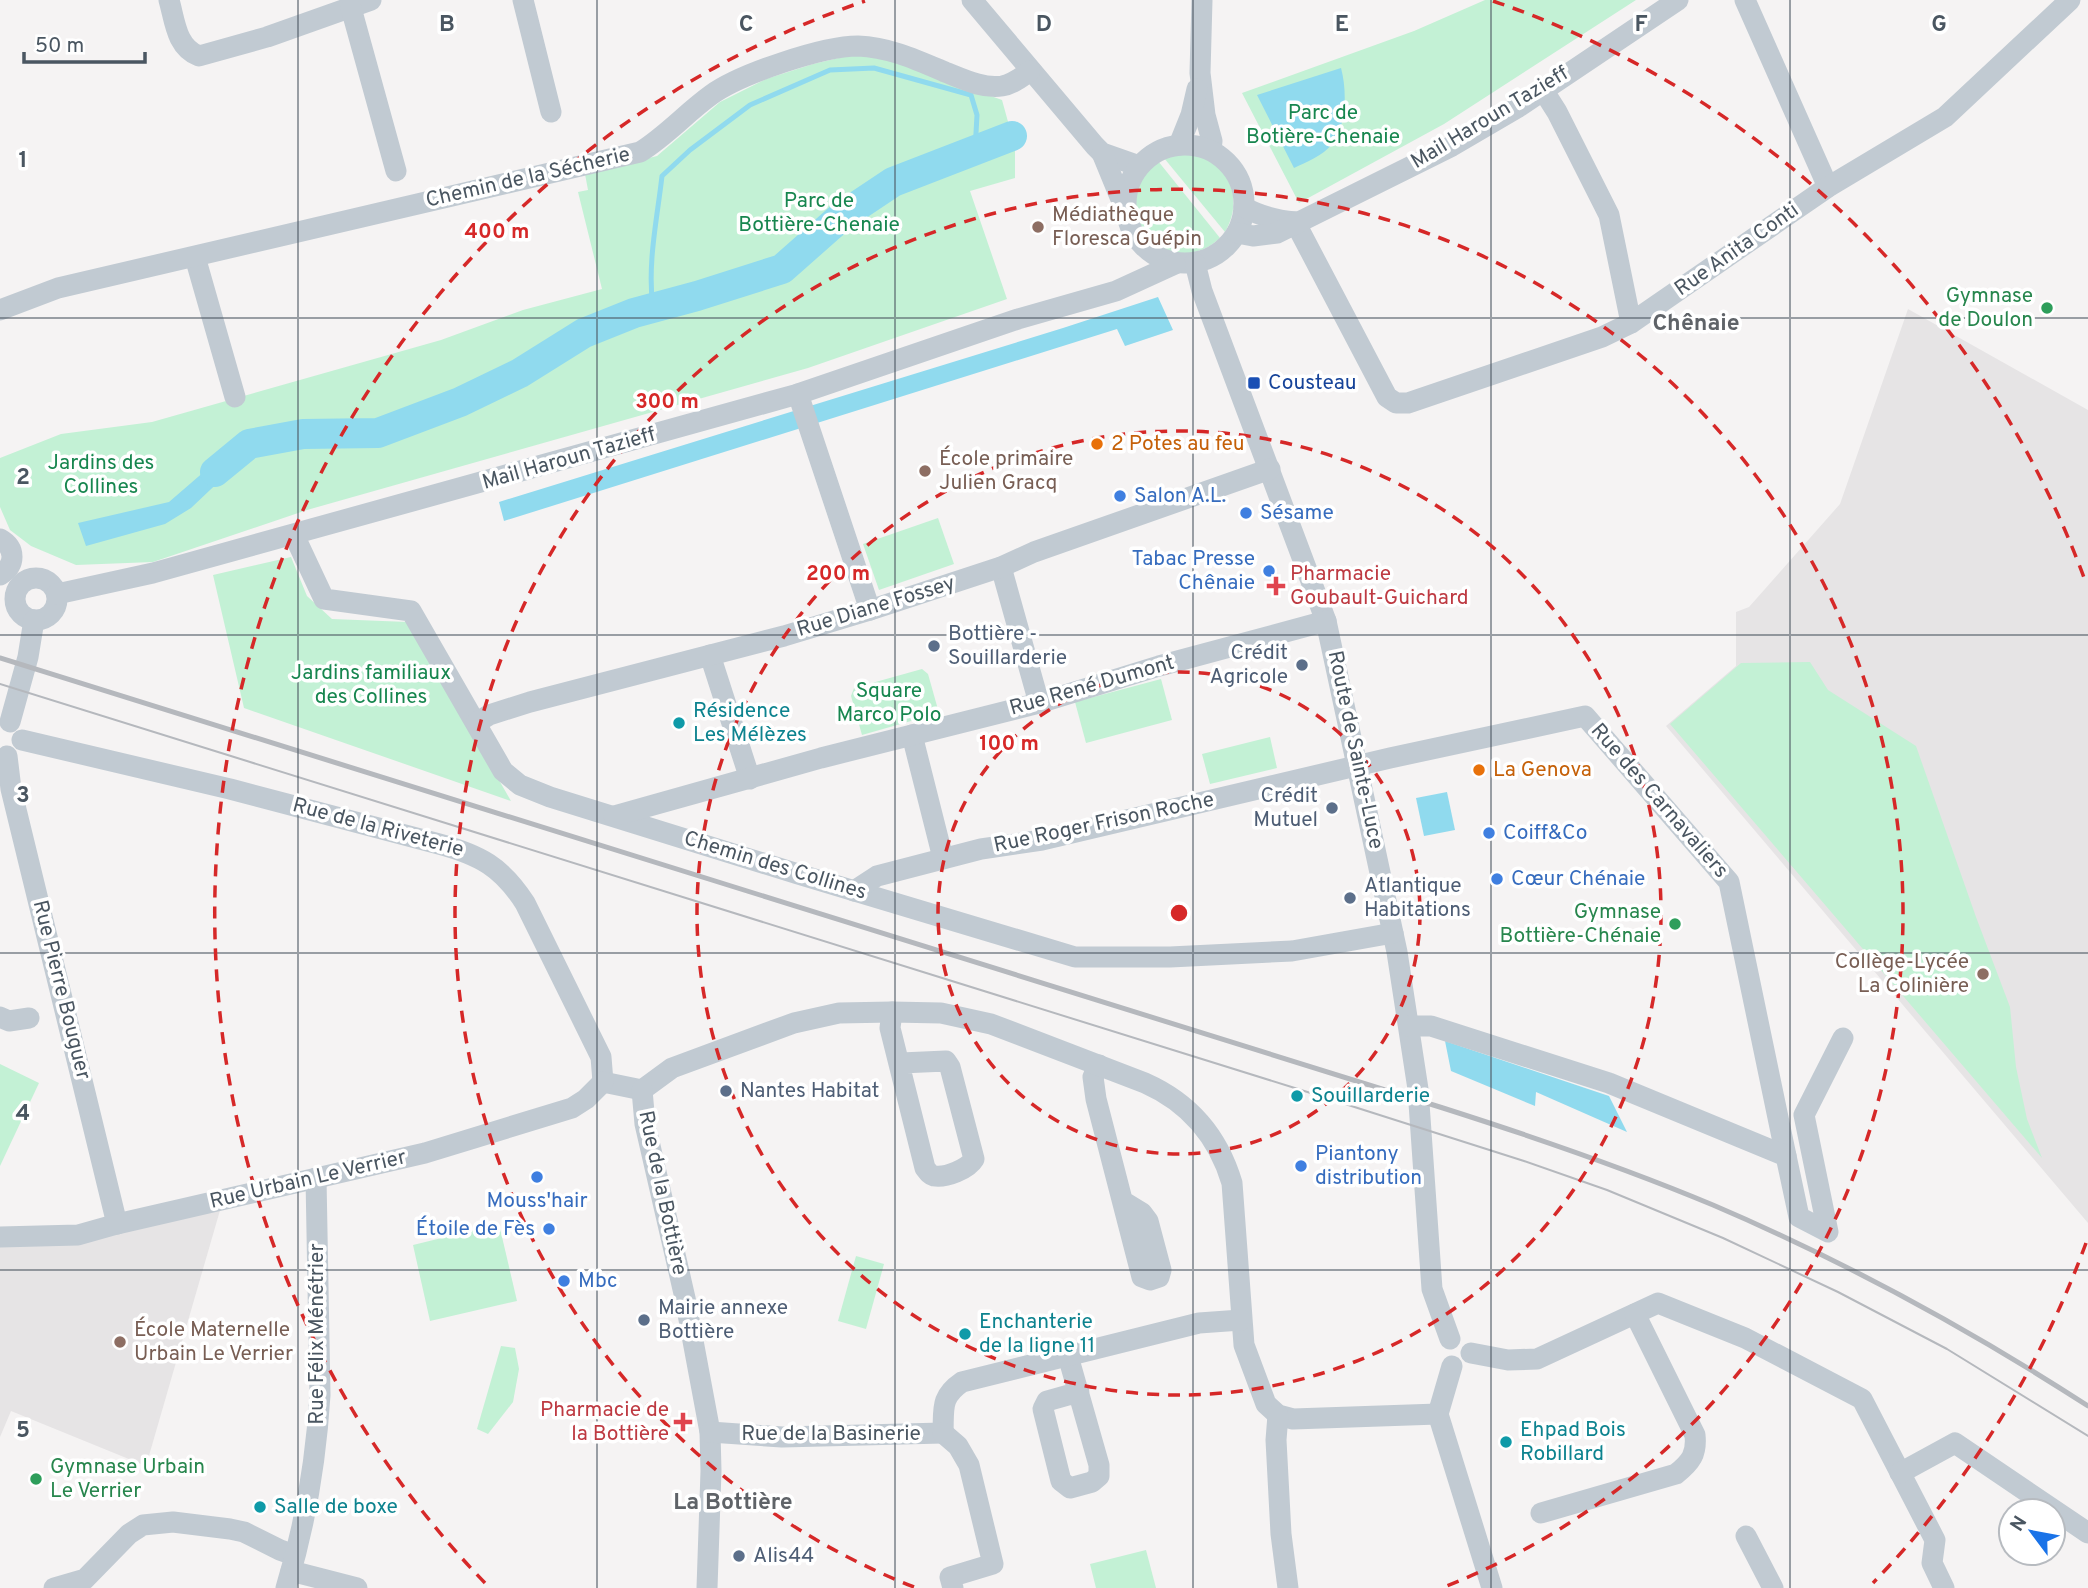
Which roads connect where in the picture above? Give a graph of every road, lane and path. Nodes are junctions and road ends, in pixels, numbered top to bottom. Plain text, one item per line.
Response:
1 (169, 0) edge
2 (523, 0) edge
3 (972, 0) edge
4 (1202, 0) edge
5 (1678, 0) edge
6 (1745, 0) edge
7 (2070, 0) edge
8 (361, 4) edge
9 (1030, 71) junction
10 (1200, 73) junction
11 (1543, 90) junction
12 (551, 112) dead end
13 (1179, 145) junction
14 (1211, 150) junction
15 (1102, 153) junction
16 (1139, 166) junction
17 (396, 171) dead end
18 (1828, 187) junction
19 (1244, 207) junction
20 (1126, 212) junction
21 (1295, 222) junction
22 (1237, 233) junction
23 (1143, 246) junction
24 (195, 257) junction
25 (1185, 264) junction
26 (1116, 292) junction
27 (0, 310) edge
28 (1631, 323) junction
29 (798, 394) junction
30 (235, 397) dead end
31 (1269, 469) junction
32 (294, 535) junction
33 (6, 546) edge
34 (1000, 567) junction
35 (0, 575) edge
36 (34, 578) junction
37 (8, 593) edge
38 (57, 594) junction
39 (870, 610) junction
40 (34, 620) junction
41 (1326, 621) junction
42 (710, 655) junction
43 (1039, 703) junction
44 (5, 722) edge
45 (476, 723) junction
46 (912, 735) junction
47 (22, 740) junction
48 (4, 756) edge
49 (1359, 766) junction
50 (750, 779) junction
51 (614, 816) junction
52 (943, 858) junction
53 (854, 891) junction
54 (1393, 933) junction
55 (892, 1012) junction
56 (0, 1017) edge
57 (29, 1018) dead end
58 (1409, 1026) junction
59 (1843, 1038) dead end
60 (901, 1063) junction
61 (1099, 1065) junction
62 (603, 1082) junction
63 (642, 1090) junction
64 (1786, 1156) junction
65 (316, 1178) junction
66 (1124, 1202) dead end
67 (117, 1224) junction
68 (0, 1237) edge
69 (1635, 1314) junction
70 (1241, 1320) junction
71 (1450, 1339) junction
72 (1471, 1353) junction
73 (1068, 1356) junction
74 (1452, 1366) junction
75 (1079, 1392) dead end
76 (1438, 1413) junction
77 (1278, 1415) junction
78 (710, 1432) junction
79 (943, 1433) junction
80 (1900, 1473) junction
81 (1541, 1513) dead end
82 (2088, 1533) edge
83 (1746, 1536) dead end
84 (290, 1571) edge
85 (54, 1588) edge
86 (357, 1588) edge
87 (707, 1588) edge
88 (953, 1588) edge
89 (1288, 1588) edge
90 (1492, 1588) edge
91 (1773, 1588) edge
92 (1944, 1588) edge

1 - 8 street
2 - 12 street
3 - 9 street
4 - 10 street
5 - 11 street, Mail Haroun Tazieff
6 - 18 street
7 - 18 street, Rue Anita Conti
8 - 17 street
9 - 15 street
9 - 24 street, Chemin de la Sécherie
10 - 13 street
10 - 14 street
11 - 21 street, Mail Haroun Tazieff
11 - 28 street
13 - 14 street
13 - 16 street
14 - 19 street
15 - 16 street
15 - 20 street
16 - 20 street
18 - 28 street, Rue Anita Conti
19 - 21 street
19 - 22 street
20 - 23 street
21 - 22 street, Mail Haroun Tazieff
21 - 28 street, Rue Anita Conti
22 - 25 street
23 - 25 street
23 - 26 street
24 - 27 street, Chemin de la Sécherie
24 - 30 street
25 - 26 street, Mail Haroun Tazieff
25 - 31 street, Route de Sainte-Luce
26 - 29 street, Mail Haroun Tazieff
29 - 32 street, Mail Haroun Tazieff
29 - 39 street
31 - 34 street, Rue Diane Fossey
31 - 41 street, Route de Sainte-Luce
32 - 38 street, Mail Haroun Tazieff
32 - 45 street, Chemin des Collines
33 - 35 street
33 - 36 street
34 - 39 street, Rue Diane Fossey
34 - 43 street
36 - 37 street
36 - 38 street
37 - 40 street
38 - 40 street
39 - 42 street, Rue Diane Fossey
40 - 44 street
41 - 43 street, Rue René Dumont
41 - 49 street, Route de Sainte-Luce
42 - 45 street, Rue Diane Fossey
42 - 50 street
43 - 46 street, Rue René Dumont
44 - 47 street
45 - 51 street, Chemin des Collines
46 - 50 street, Rue René Dumont
46 - 52 street
47 - 48 street
47 - 62 street, Rue de la Riveterie
48 - 67 street, Rue Pierre Bouguer
49 - 52 street, Rue Roger Frison Roche
49 - 54 street, Route de Sainte-Luce
49 - 64 street, Rue des Carnavaliers
50 - 51 street, Rue René Dumont
51 - 53 street, Chemin des Collines
52 - 53 street, Rue Roger Frison Roche
53 - 54 street, Chemin des Collines
54 - 58 street, Route de Sainte-Luce
55 - 60 street
55 - 61 street
55 - 63 street
56 - 57 street
58 - 64 street
58 - 71 street, Route de Sainte-Luce
59 - 64 street, Rue des Carnavaliers
60 - 60 street
61 - 66 street
61 - 70 street
62 - 63 street
62 - 65 street, Rue Urbain Le Verrier
63 - 78 street, Rue de la Bottière
65 - 67 street, Rue Urbain Le Verrier
65 - 84 street, Rue Félix Ménétrier
67 - 68 street, Rue Urbain Le Verrier
69 - 72 street
69 - 80 street
69 - 81 street
70 - 73 street, Rue de la Basinerie
70 - 77 street
71 - 72 street
71 - 74 street
72 - 74 street
73 - 75 street
73 - 79 street, Rue de la Basinerie
74 - 76 street
76 - 77 street
76 - 90 street
77 - 89 street
78 - 79 street, Rue de la Basinerie
78 - 87 street, Rue de la Bottière
79 - 88 street
80 - 82 street
80 - 92 street
83 - 91 street
84 - 85 street
84 - 86 street

